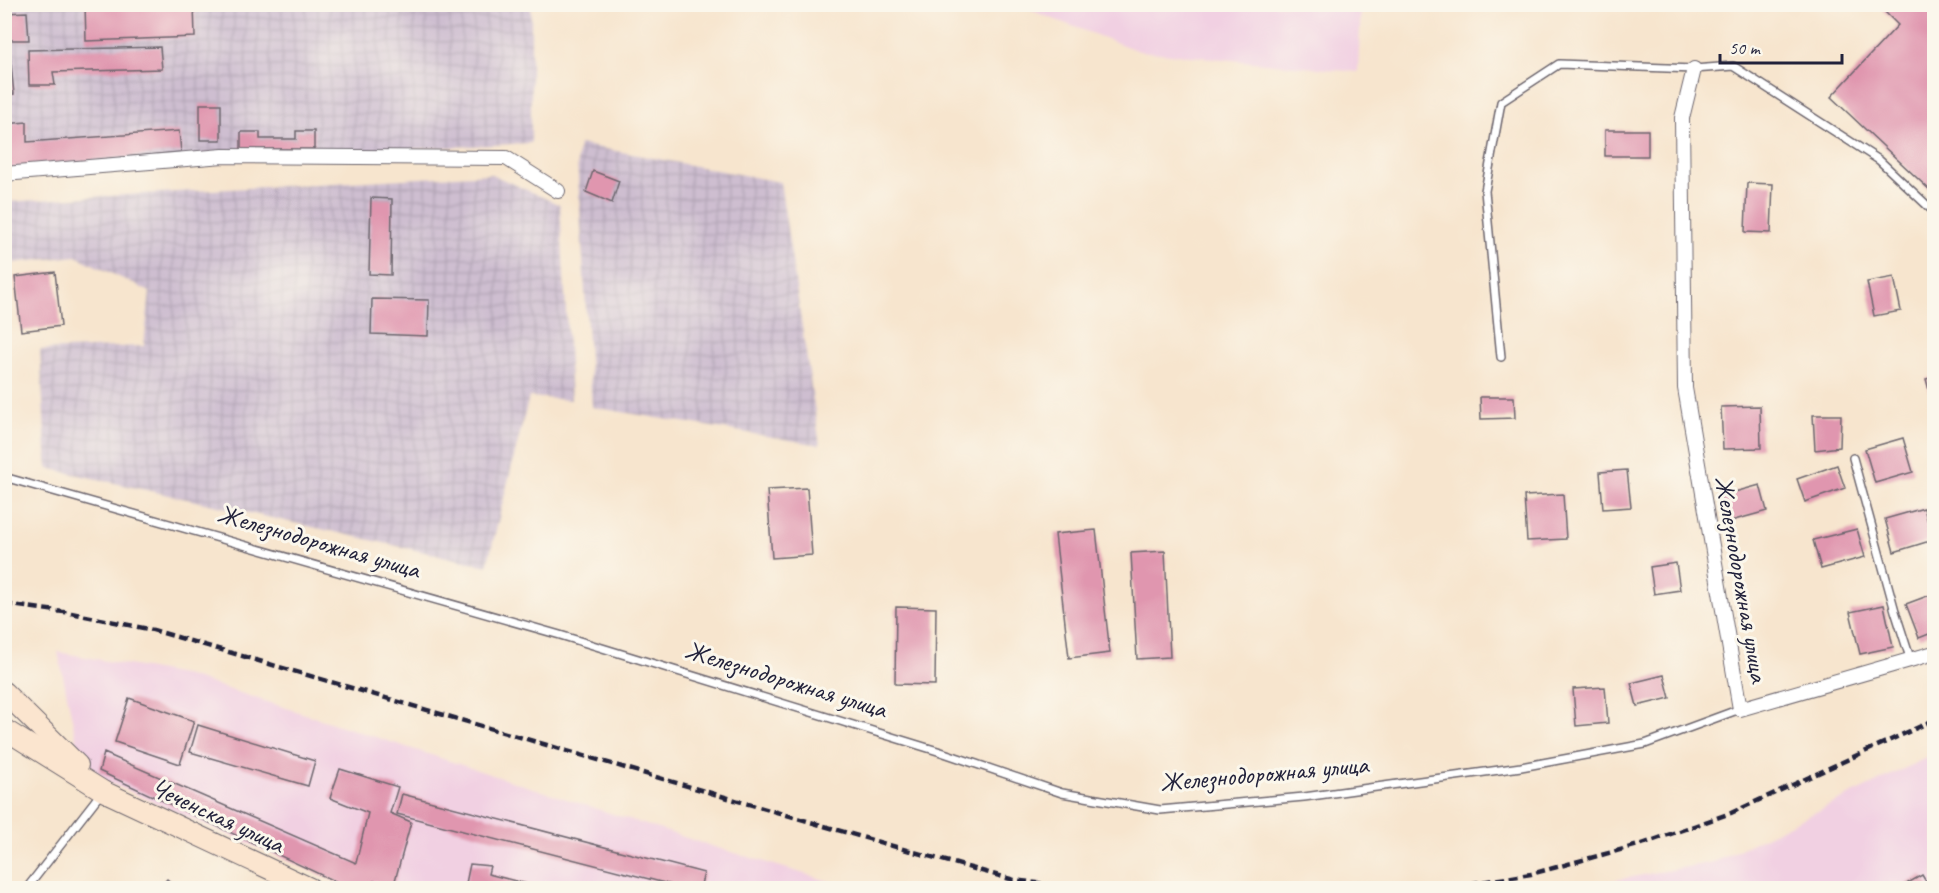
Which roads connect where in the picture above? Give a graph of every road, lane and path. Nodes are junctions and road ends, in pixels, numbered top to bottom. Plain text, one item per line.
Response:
1 (1694, 69) junction
2 (4, 174) edge
3 (558, 191) dead end
4 (1935, 209) edge
5 (1501, 357) dead end
6 (1853, 458) dead end
7 (4, 477) edge
8 (1935, 653) edge
9 (1911, 661) junction
10 (4, 692) edge
11 (1740, 710) junction
12 (4, 729) edge
13 (103, 791) junction
14 (27, 888) edge
15 (310, 888) edge

1 - 4 lane
1 - 5 lane
1 - 11 street, Железнодорожная улица
2 - 3 street
6 - 9 lane
7 - 11 lane, Железнодорожная улица
8 - 9 street
9 - 11 street
10 - 13 main road
12 - 13 main road
13 - 14 lane
13 - 15 main road, Чеченская улица

